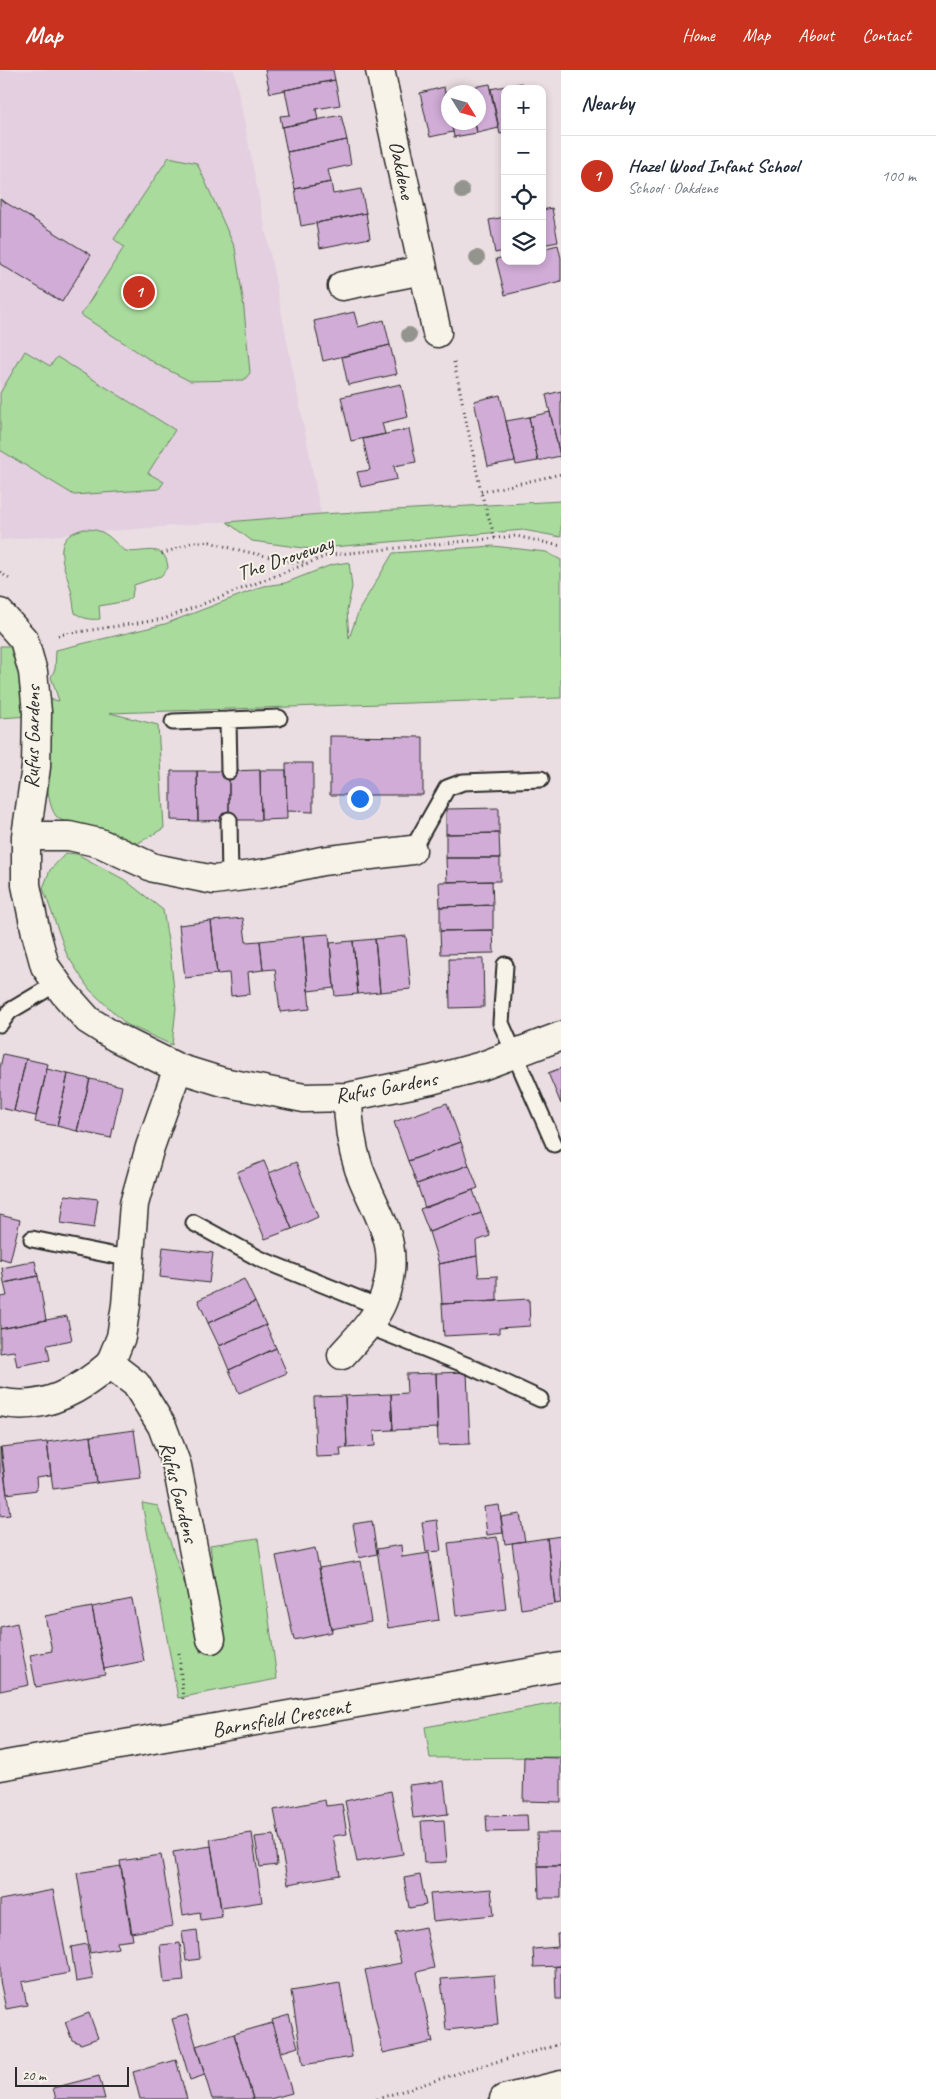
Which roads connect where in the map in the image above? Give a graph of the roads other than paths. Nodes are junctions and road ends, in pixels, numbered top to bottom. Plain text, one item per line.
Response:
1 (380, 70) edge
2 (423, 270) junction
3 (342, 286) dead end
4 (437, 332) road end
5 (2, 615) edge
6 (280, 718) dead end
7 (228, 720) junction
8 (173, 722) dead end
9 (229, 771) dead end
10 (541, 779) dead end
11 (229, 820) dead end
12 (26, 836) junction
13 (412, 850) joint
14 (230, 878) junction
15 (505, 966) dead end
16 (57, 983) junction
17 (0, 1024) edge
18 (561, 1036) edge
19 (514, 1054) junction
20 (178, 1068) junction
21 (348, 1097) junction
22 (554, 1144) dead end
23 (194, 1223) dead end
24 (32, 1239) dead end
25 (131, 1259) junction
26 (373, 1316) junction
27 (342, 1355) dead end
28 (110, 1364) junction
29 (540, 1399) dead end
30 (0, 1402) edge
31 (211, 1639) dead end
32 (561, 1667) edge
33 (0, 1766) edge
34 (561, 2085) edge
35 (504, 2099) edge

1 - 2 street, Oakdene
2 - 3 street
2 - 4 street, Oakdene
5 - 12 street, Rufus Gardens
6 - 7 lane
7 - 8 lane
7 - 9 lane
10 - 13 lane
11 - 14 lane
12 - 14 street
12 - 16 street, Rufus Gardens
13 - 14 street
15 - 19 lane
16 - 17 lane
16 - 20 street, Rufus Gardens
18 - 19 street, Rufus Gardens
19 - 21 street, Rufus Gardens
19 - 22 lane
20 - 21 street, Rufus Gardens
20 - 25 street
21 - 26 street
23 - 26 lane
24 - 25 lane
25 - 28 street
26 - 27 street
26 - 29 lane
28 - 30 street
28 - 31 street, Rufus Gardens
32 - 33 street, Barnsfield Crescent
34 - 35 street

